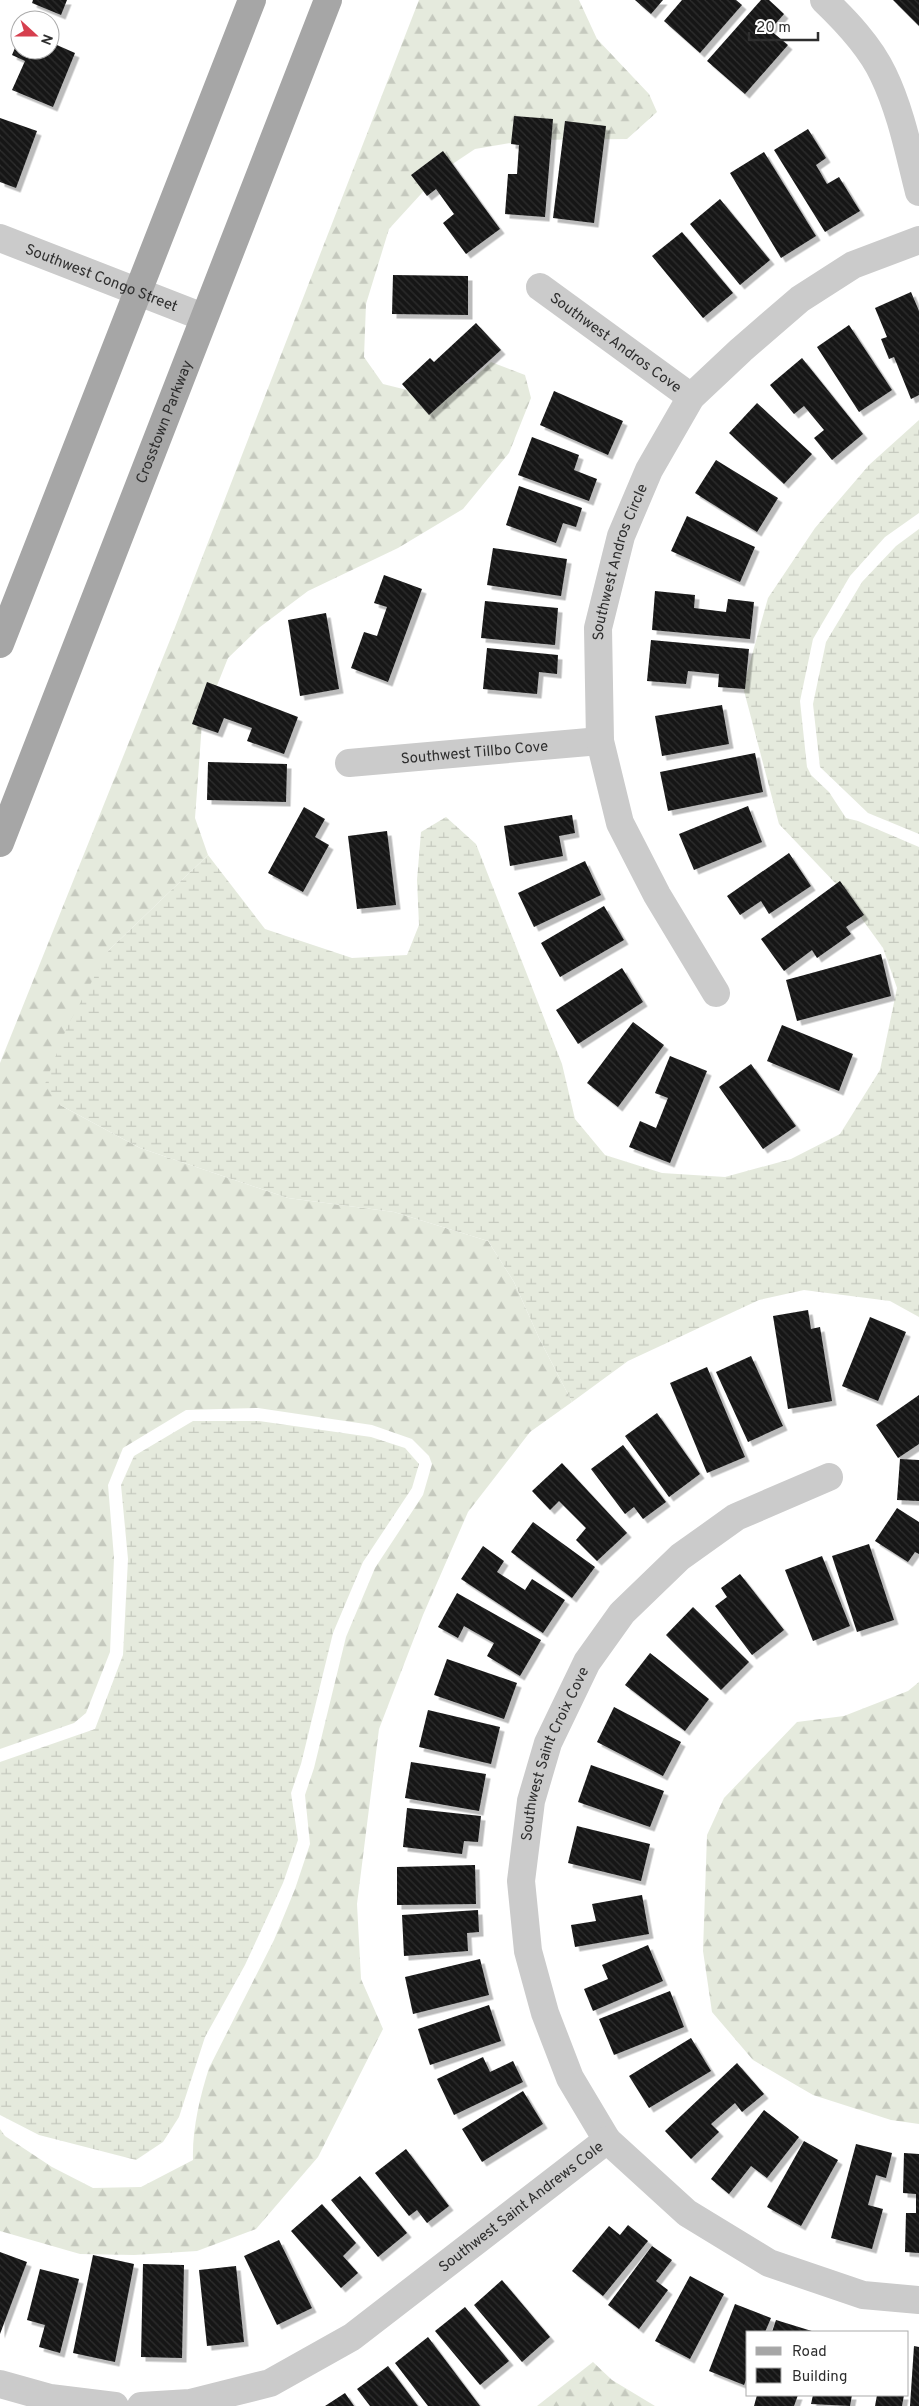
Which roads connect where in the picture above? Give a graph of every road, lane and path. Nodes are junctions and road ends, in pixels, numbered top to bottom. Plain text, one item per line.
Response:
1 (252, 0) edge
2 (328, 0) edge
3 (824, 0) edge
4 (919, 192) edge
5 (0, 238) edge
6 (919, 240) edge
7 (540, 287) dead end
8 (136, 293) junction
9 (203, 317) junction
10 (691, 397) junction
11 (0, 644) edge
12 (600, 741) junction
13 (349, 763) dead end
14 (0, 843) edge
15 (716, 993) dead end
16 (829, 1477) dead end
17 (606, 2140) junction
18 (919, 2300) edge
19 (0, 2384) edge
20 (115, 2406) edge
21 (141, 2406) edge

1 - 8 main road
2 - 9 main road, Crosstown Parkway
3 - 4 street
5 - 8 street, Southwest Congo Street
6 - 10 street, Southwest Andros Circle
7 - 10 street, Southwest Andros Cove
8 - 9 street, Southwest Congo Street
8 - 11 main road
9 - 14 main road, Crosstown Parkway
10 - 12 street, Southwest Andros Circle
12 - 13 street, Southwest Tillbo Cove
12 - 15 street, Southwest Andros Circle
16 - 17 street, Southwest Saint Croix Cove
17 - 18 street, Southwest Saint Andrews Cole
17 - 21 street, Southwest Saint Andrews Cole
19 - 20 street

